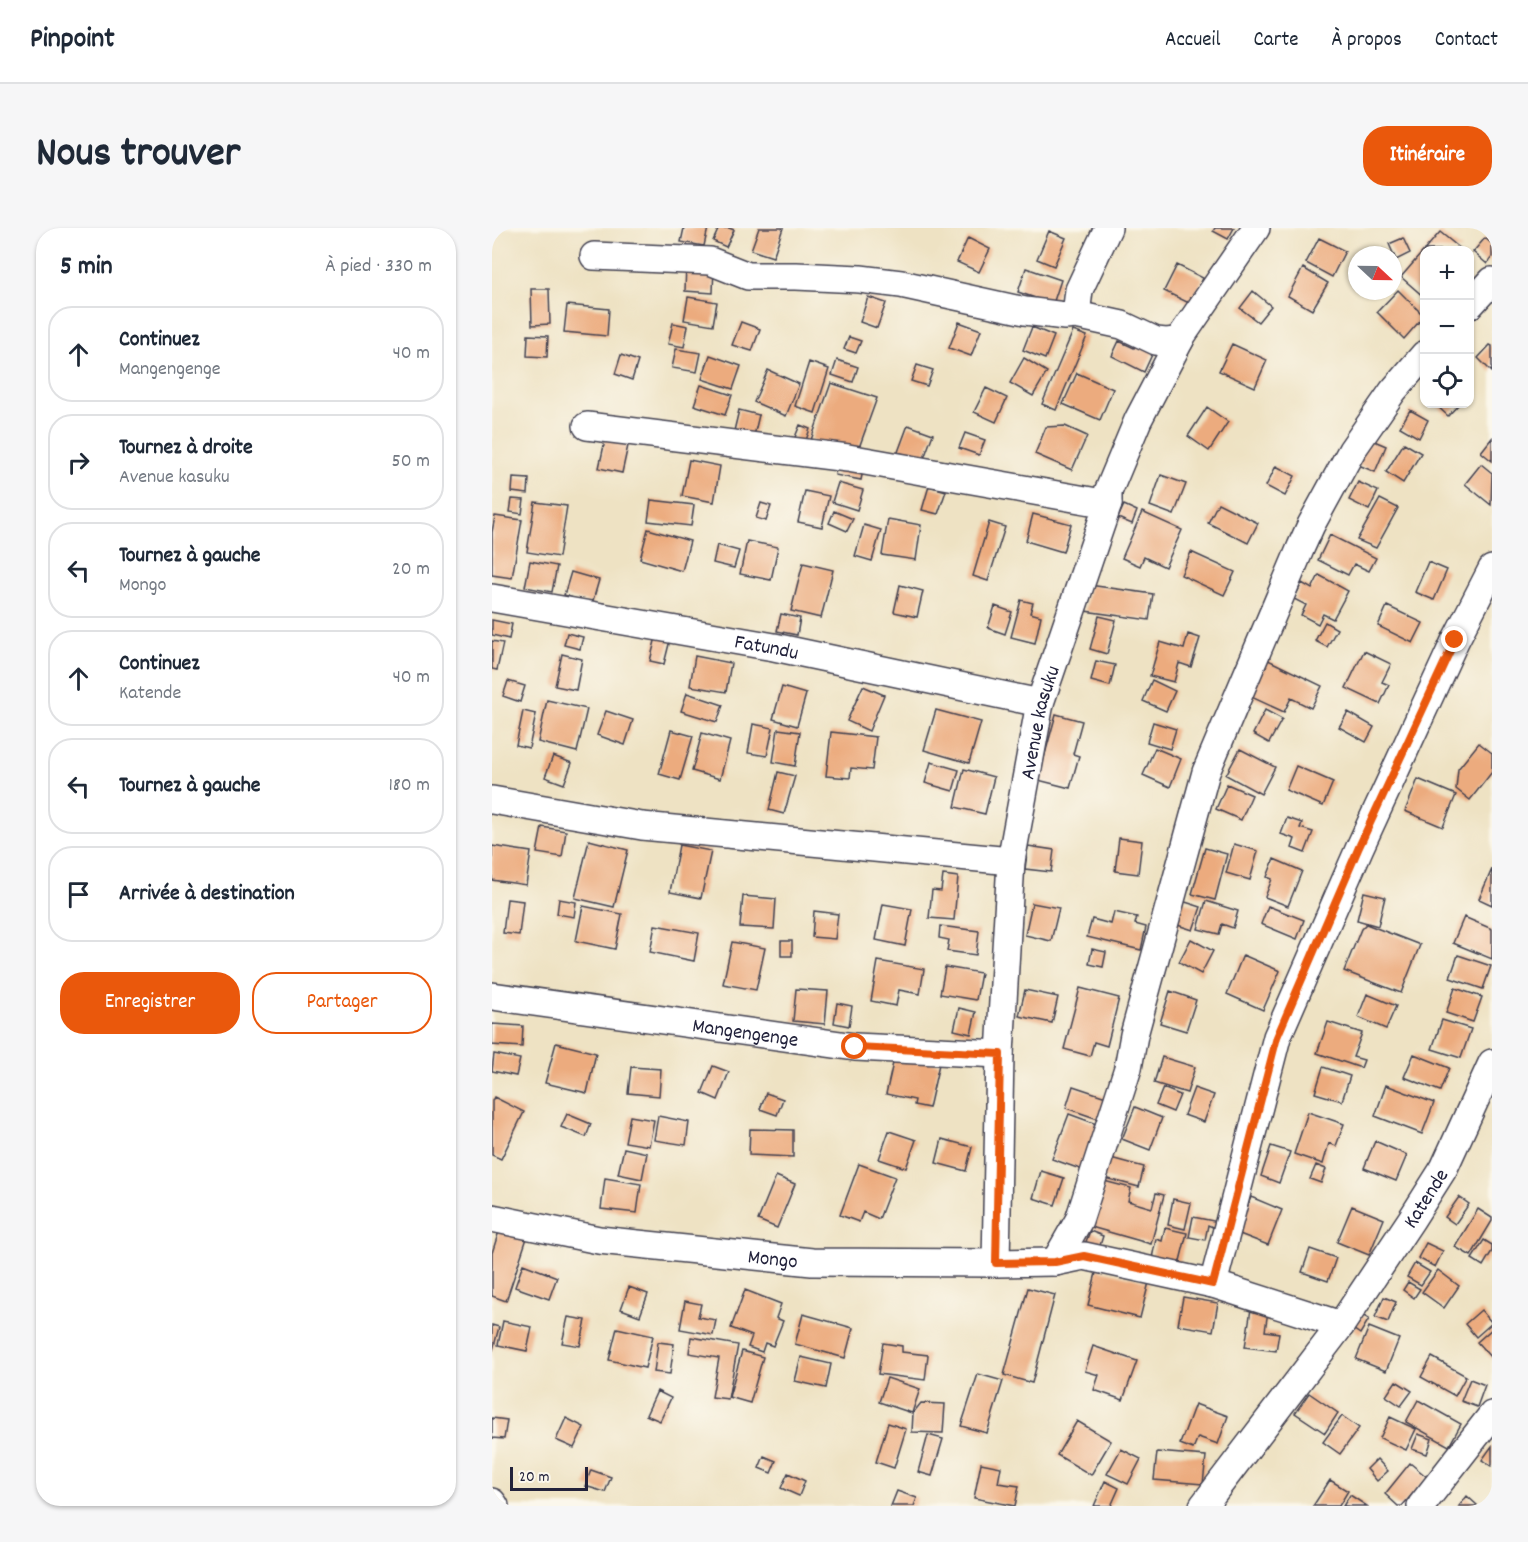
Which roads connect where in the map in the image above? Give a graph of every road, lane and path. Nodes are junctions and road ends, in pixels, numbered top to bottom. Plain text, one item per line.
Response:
1 (1108, 228) edge
2 (1256, 228) edge
3 (594, 256) dead end
4 (1492, 281) edge
5 (1474, 301) edge
6 (1076, 315) junction
7 (1180, 340) junction
8 (1420, 361) edge
9 (587, 426) dead end
10 (1108, 504) junction
11 (1492, 569) edge
12 (492, 598) edge
13 (1040, 703) junction
14 (492, 800) edge
15 (1011, 861) junction
16 (492, 996) edge
17 (1000, 1054) junction
18 (1492, 1063) edge
19 (492, 1218) edge
20 (1055, 1262) junction
21 (996, 1263) junction
22 (1213, 1284) junction
23 (1341, 1325) junction
24 (1492, 1415) edge
25 (492, 1502) edge
26 (495, 1506) edge
27 (1203, 1506) edge
28 (1421, 1506) edge

1 - 6 street
2 - 7 street, Avenue kasuku
3 - 6 street
4 - 5 street
6 - 7 street
7 - 10 street, Avenue kasuku
8 - 20 street
9 - 10 street
10 - 13 street, Avenue kasuku
11 - 22 street
12 - 13 street, Fatundu
13 - 15 street, Avenue kasuku
14 - 15 street
15 - 17 street, Avenue kasuku
16 - 17 street, Mangengenge
17 - 21 street, Avenue kasuku
18 - 23 street, Katende
19 - 21 street, Mongo
20 - 21 street, Mongo
20 - 22 street
22 - 23 street
23 - 27 street, Katende
24 - 28 street
25 - 26 street

